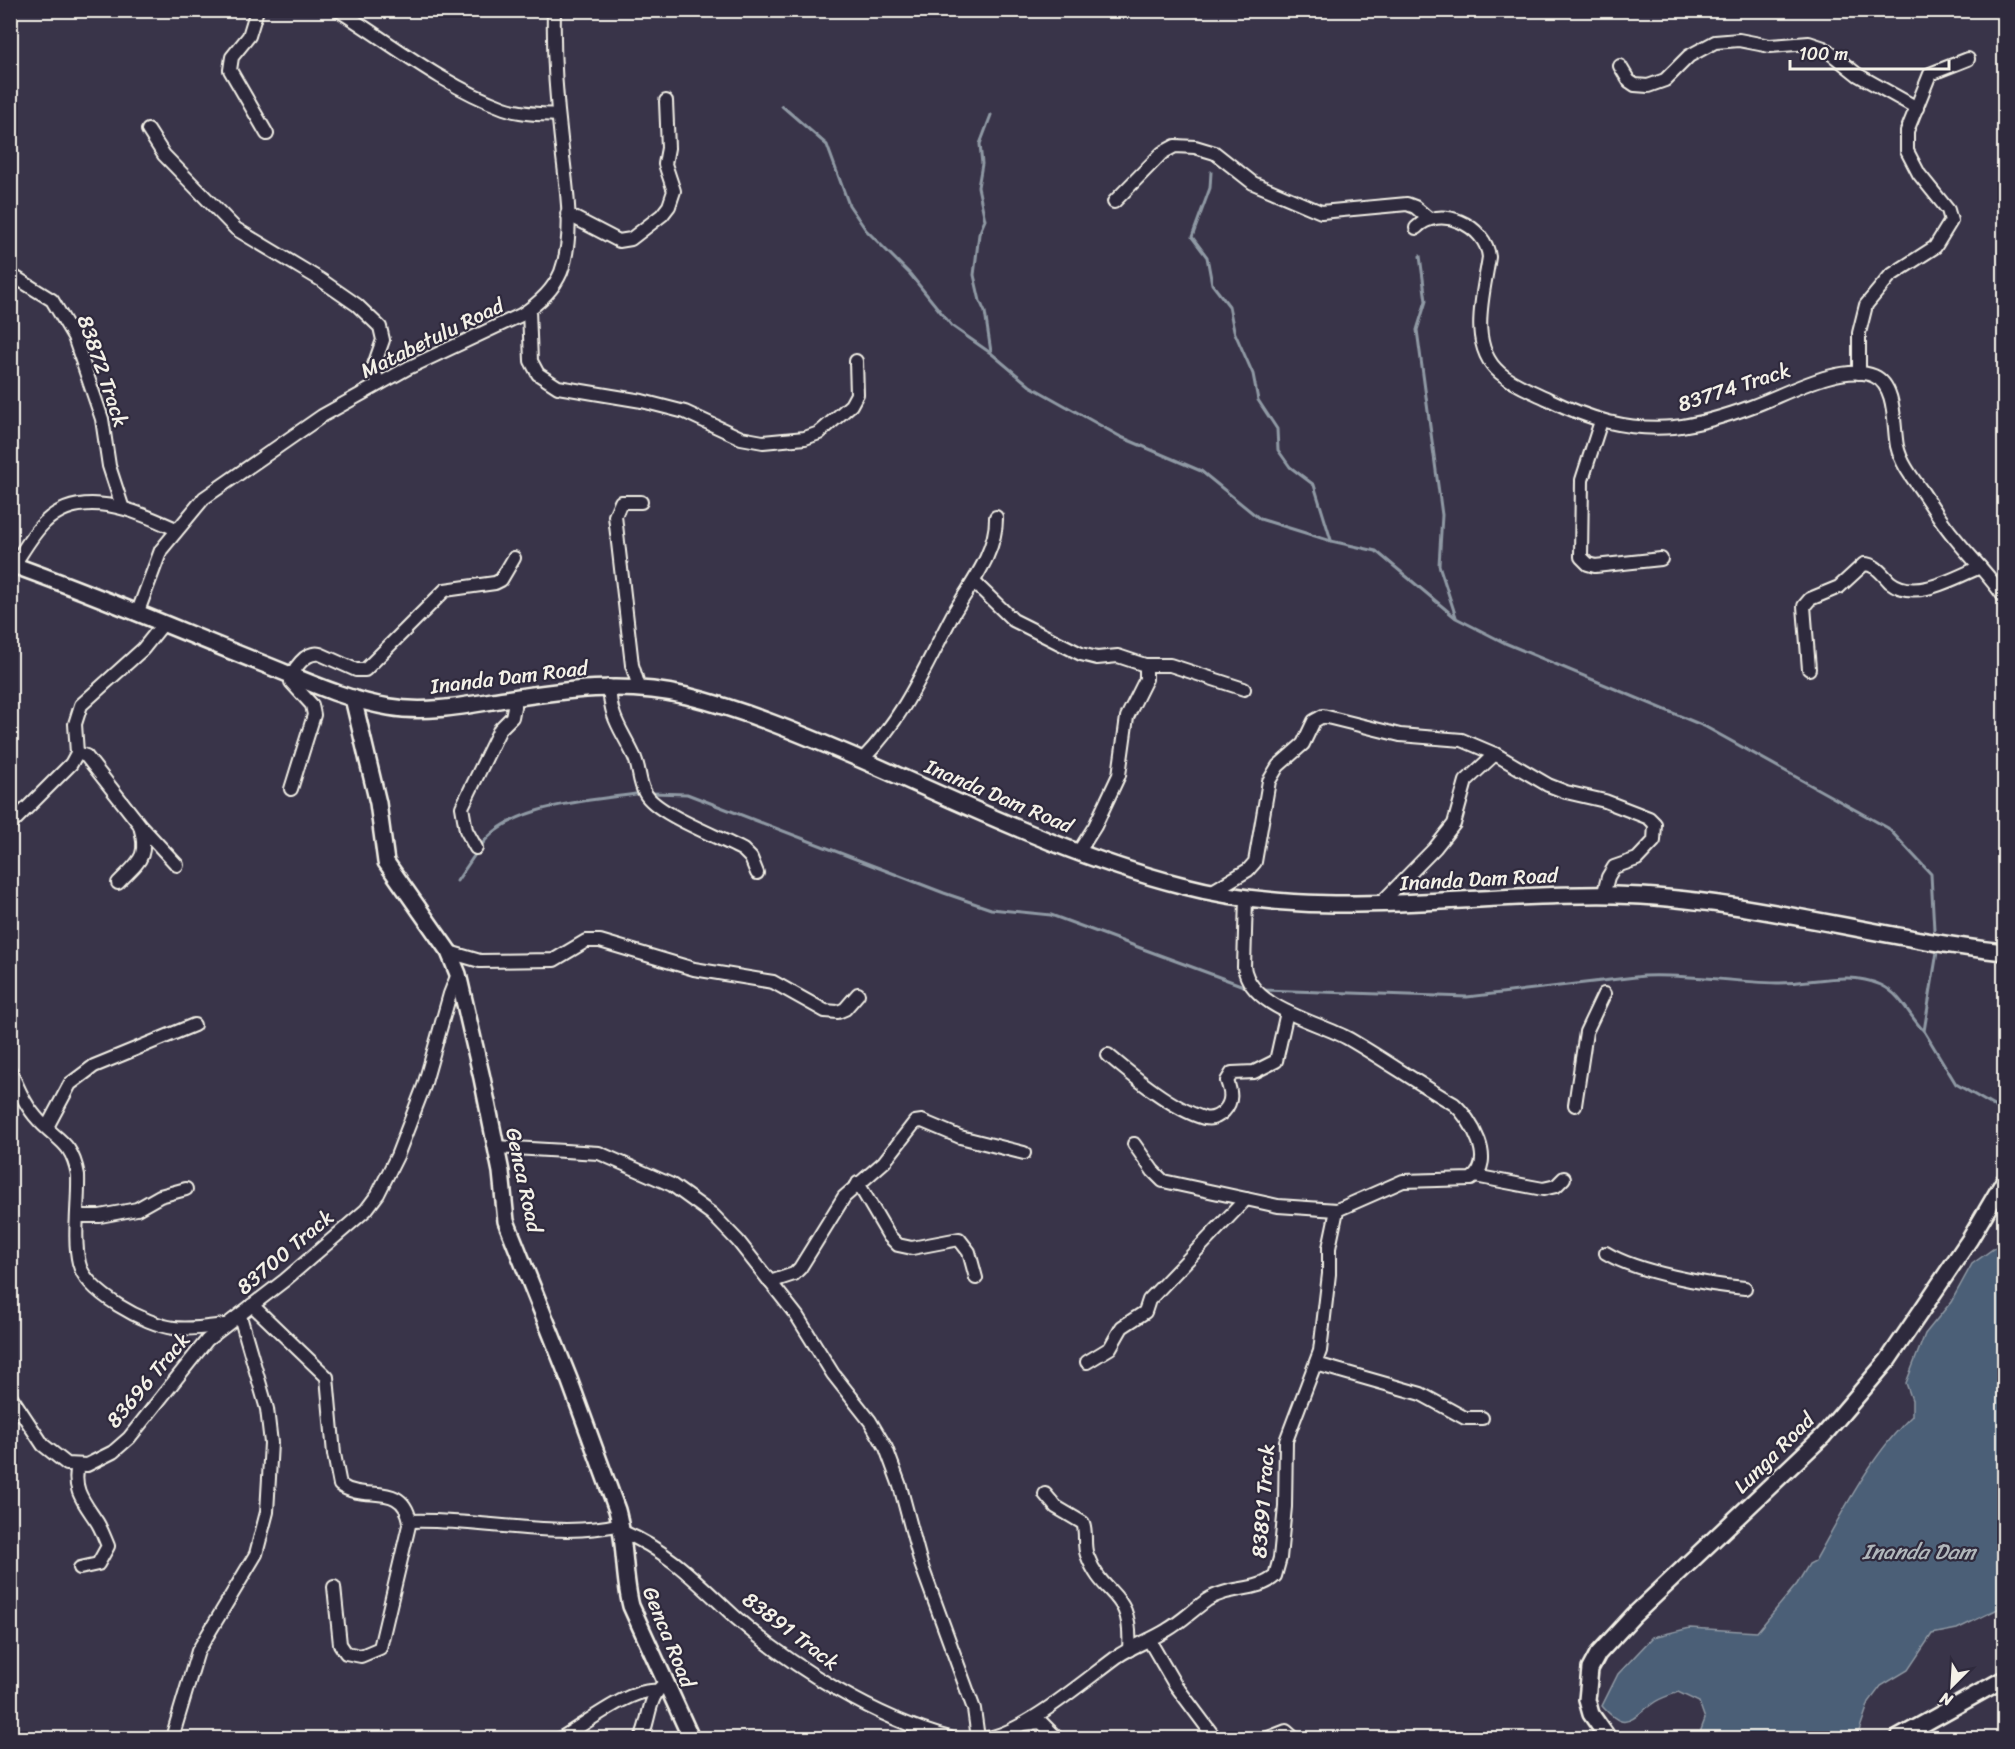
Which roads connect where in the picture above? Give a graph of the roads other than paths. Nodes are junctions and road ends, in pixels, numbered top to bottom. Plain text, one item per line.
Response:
1 (258, 10) edge
2 (338, 10) edge
3 (554, 10) edge
4 (1968, 59) dead end
5 (1620, 66) dead end
6 (666, 101) dead end
7 (1917, 108) junction
8 (558, 115) junction
9 (148, 129) dead end
10 (267, 134) dead end
11 (1114, 202) dead end
12 (567, 214) junction
13 (1428, 218) junction
14 (1416, 228) dead end
15 (10, 274) edge
16 (530, 310) junction
17 (856, 361) dead end
18 (1859, 373) junction
19 (379, 384) junction
20 (1601, 421) junction
21 (641, 502) dead end
22 (122, 506) junction
23 (996, 517) dead end
24 (176, 529) junction
25 (514, 558) dead end
26 (1661, 560) dead end
27 (12, 567) edge
28 (1980, 567) junction
29 (974, 582) junction
30 (2004, 597) edge
31 (137, 614) junction
32 (163, 624) junction
33 (1146, 665) junction
34 (1809, 669) dead end
35 (292, 675) junction
36 (609, 686) junction
37 (639, 687) junction
38 (1244, 689) dead end
39 (516, 697) junction
40 (353, 698) junction
41 (77, 753) junction
42 (1495, 754) junction
43 (862, 760) junction
44 (291, 789) dead end
45 (10, 825) edge
46 (140, 825) junction
47 (476, 848) dead end
48 (1078, 853) junction
49 (177, 865) dead end
50 (757, 873) dead end
51 (118, 883) dead end
52 (1211, 892) junction
53 (1603, 896) junction
54 (1246, 898) junction
55 (1380, 904) junction
56 (448, 952) junction
57 (2004, 952) edge
58 (458, 974) junction
59 (858, 994) dead end
60 (1604, 994) dead end
61 (1287, 1012) junction
62 (194, 1025) dead end
63 (1108, 1055) dead end
64 (10, 1070) edge
65 (1575, 1105) dead end
66 (47, 1127) junction
67 (1134, 1144) dead end
68 (495, 1147) junction
69 (1024, 1153) dead end
70 (1475, 1176) junction
71 (1564, 1178) dead end
72 (2004, 1181) edge
73 (858, 1183) junction
74 (186, 1189) dead end
75 (1246, 1199) junction
76 (1337, 1210) junction
77 (79, 1216) junction
78 (1606, 1253) dead end
79 (976, 1278) dead end
80 (770, 1282) junction
81 (1745, 1288) dead end
82 (252, 1305) junction
83 (240, 1316) junction
84 (224, 1325) junction
85 (1087, 1362) dead end
86 (1316, 1364) junction
87 (10, 1395) edge
88 (1482, 1418) dead end
89 (78, 1466) junction
90 (1046, 1494) dead end
91 (410, 1521) junction
92 (622, 1528) junction
93 (80, 1568) dead end
94 (334, 1587) dead end
95 (1149, 1640) junction
96 (1128, 1650) junction
97 (2004, 1680) edge
98 (660, 1688) junction
99 (1018, 1725) junction
100 (172, 1738) edge
101 (561, 1738) edge
102 (641, 1738) edge
103 (691, 1738) edge
104 (950, 1738) edge
105 (978, 1738) edge
106 (987, 1738) edge
107 (1057, 1738) edge
108 (1215, 1738) edge
109 (1268, 1738) edge
110 (1294, 1738) edge
111 (1608, 1738) edge
112 (1898, 1738) edge

1 - 10 street
2 - 8 street
3 - 8 street, Matabetulu Road
4 - 7 street
5 - 7 street
6 - 12 street
7 - 18 street
8 - 12 street, Matabetulu Road
9 - 19 street
11 - 13 street, 83774 Track
12 - 16 street, Matabetulu Road
13 - 14 street
13 - 20 street, 83774 Track
15 - 22 street, 83872 Track
16 - 17 street
16 - 19 street, Matabetulu Road
18 - 20 street, 83774 Track
18 - 28 street
19 - 24 street, Matabetulu Road
20 - 26 street
21 - 37 street
22 - 24 street
22 - 27 street
23 - 29 street
24 - 31 street, Matabetulu Road
25 - 35 street
27 - 31 street, Inanda Dam Road
28 - 30 street
28 - 34 street
29 - 33 street
29 - 43 street
31 - 32 street, Inanda Dam Road
32 - 35 street, Inanda Dam Road
32 - 41 street
33 - 38 street
33 - 48 street
35 - 40 street, Inanda Dam Road
35 - 44 street
36 - 37 street, Inanda Dam Road
36 - 39 street, Inanda Dam Road
36 - 50 street
37 - 43 street, Inanda Dam Road
39 - 40 street, Inanda Dam Road
39 - 47 street
40 - 56 street, Genca Road
41 - 45 street
41 - 46 street
42 - 52 street
42 - 53 street
42 - 55 street
43 - 48 street, Inanda Dam Road
46 - 49 street
46 - 51 street
48 - 52 street, Inanda Dam Road
52 - 54 street, Inanda Dam Road
53 - 55 street, Inanda Dam Road
53 - 57 street, Inanda Dam Road
54 - 55 street, Inanda Dam Road
54 - 61 street
56 - 58 street, Genca Road
56 - 59 street
58 - 68 street, Genca Road
58 - 82 street, 83700 Track
60 - 65 street
61 - 63 street
61 - 70 street
62 - 66 street
64 - 66 street
66 - 77 street
67 - 75 street
68 - 80 street
68 - 92 street, Genca Road
69 - 73 street
70 - 71 street
70 - 76 street
72 - 111 street, Lunga Road
73 - 79 street
73 - 80 street
74 - 77 street
75 - 76 street
75 - 85 street
76 - 86 street, 83891 Track
77 - 84 street
78 - 81 street
80 - 105 street
82 - 83 street, 83700 Track
82 - 91 street
83 - 84 street, 83696 Track
83 - 100 street, 83700 Track
84 - 89 street, 83696 Track
86 - 88 street
86 - 95 street, 83891 Track
87 - 89 street
89 - 93 street
90 - 96 street
91 - 92 street
91 - 94 street
92 - 98 street, Genca Road
92 - 104 street, 83891 Track
95 - 96 street, 83891 Track
95 - 108 street
96 - 99 street, 83891 Track
97 - 112 street
98 - 101 street
98 - 102 street
98 - 103 street, Genca Road
99 - 106 street, 83891 Track
99 - 107 street
109 - 110 street

